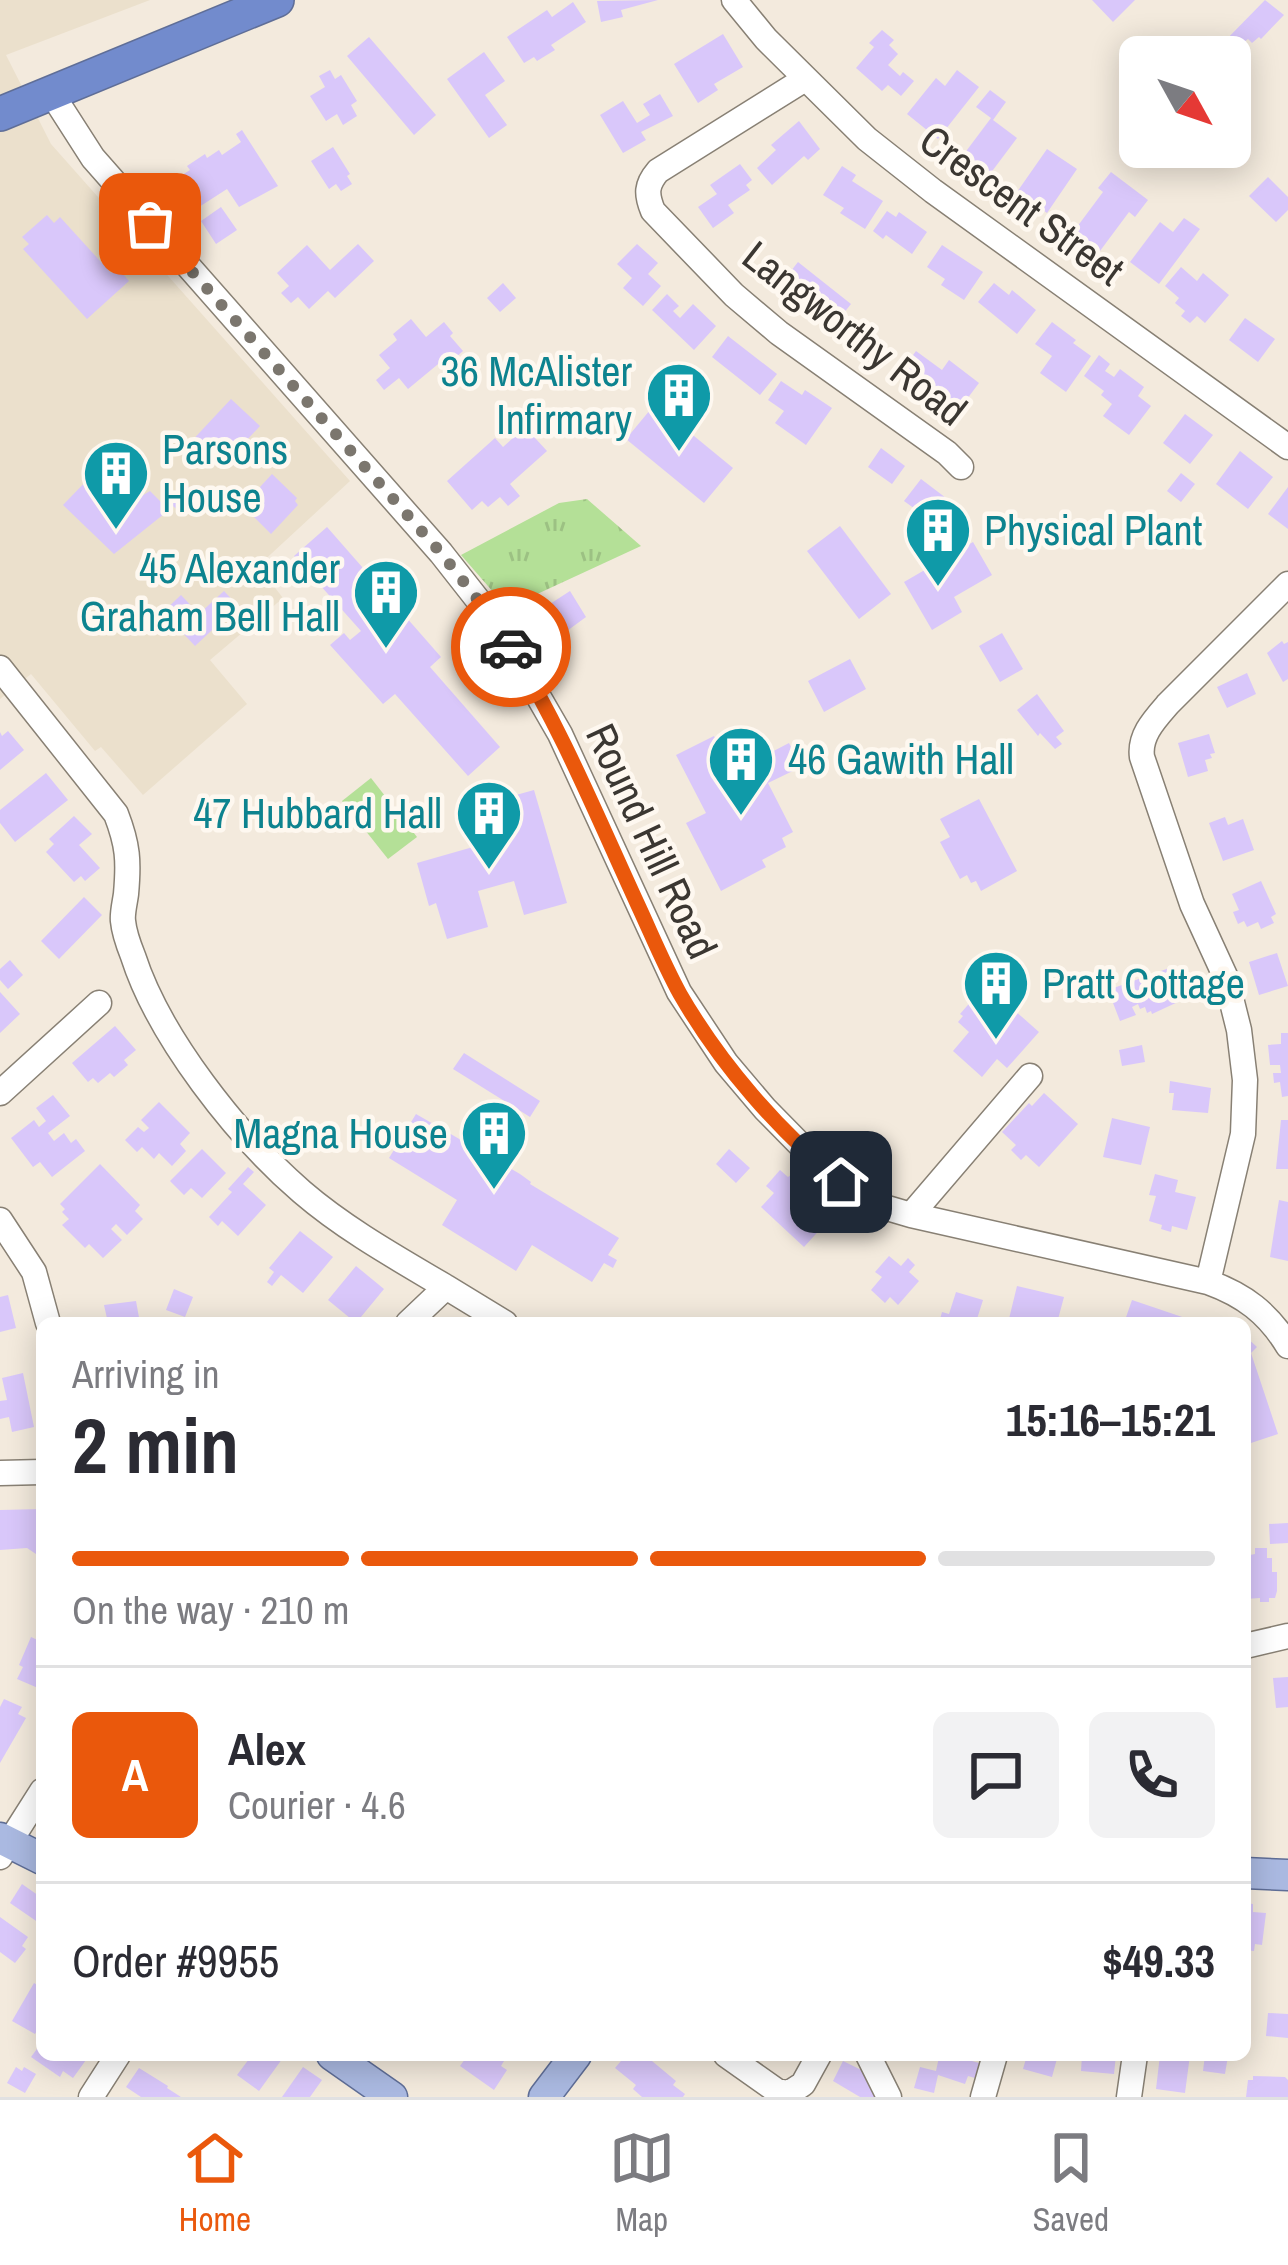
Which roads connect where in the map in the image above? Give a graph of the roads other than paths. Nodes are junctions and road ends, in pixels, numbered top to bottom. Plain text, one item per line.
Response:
1 (277, 0) edge
2 (734, 0) edge
3 (806, 79) junction
4 (50, 91) junction
5 (0, 114) edge
6 (1288, 447) edge
7 (962, 466) dead end
8 (1288, 584) edge
9 (0, 668) edge
10 (99, 1003) dead end
11 (1030, 1076) dead end
12 (0, 1093) edge
13 (911, 1216) junction
14 (0, 1220) edge
15 (1208, 1282) junction
16 (446, 1287) junction
17 (46, 1317) edge
18 (414, 1317) edge
19 (495, 1317) edge
20 (1288, 1346) edge
21 (36, 1472) edge
22 (0, 1473) edge
23 (1288, 1636) edge
24 (1251, 1645) edge
25 (36, 1799) edge
26 (3, 1845) edge
27 (36, 1857) edge
28 (1251, 1873) edge
29 (1288, 1875) edge
30 (114, 2061) edge
31 (341, 2061) edge
32 (571, 2061) edge
33 (735, 2061) edge
34 (816, 2061) edge
35 (875, 2061) edge
36 (993, 2061) edge
37 (1135, 2061) edge
38 (91, 2097) edge
39 (392, 2097) edge
40 (544, 2097) edge
41 (890, 2097) edge
42 (983, 2097) edge
43 (1129, 2097) edge

1 - 4 highway
2 - 3 street, Crescent Street
3 - 6 street, Crescent Street
3 - 7 street, Langworthy Road
4 - 5 highway
4 - 13 street, Round Hill Road
8 - 15 street
9 - 16 street
10 - 12 street
11 - 13 street
13 - 15 street, Round Hill Road
14 - 17 street
15 - 20 street, Round Hill Road
16 - 18 street
16 - 19 street
21 - 22 street
23 - 24 street
25 - 26 street
26 - 27 main road
28 - 29 main road
30 - 38 street
31 - 39 main road
32 - 40 main road
33 - 34 street
35 - 41 street
36 - 42 street
37 - 43 street

